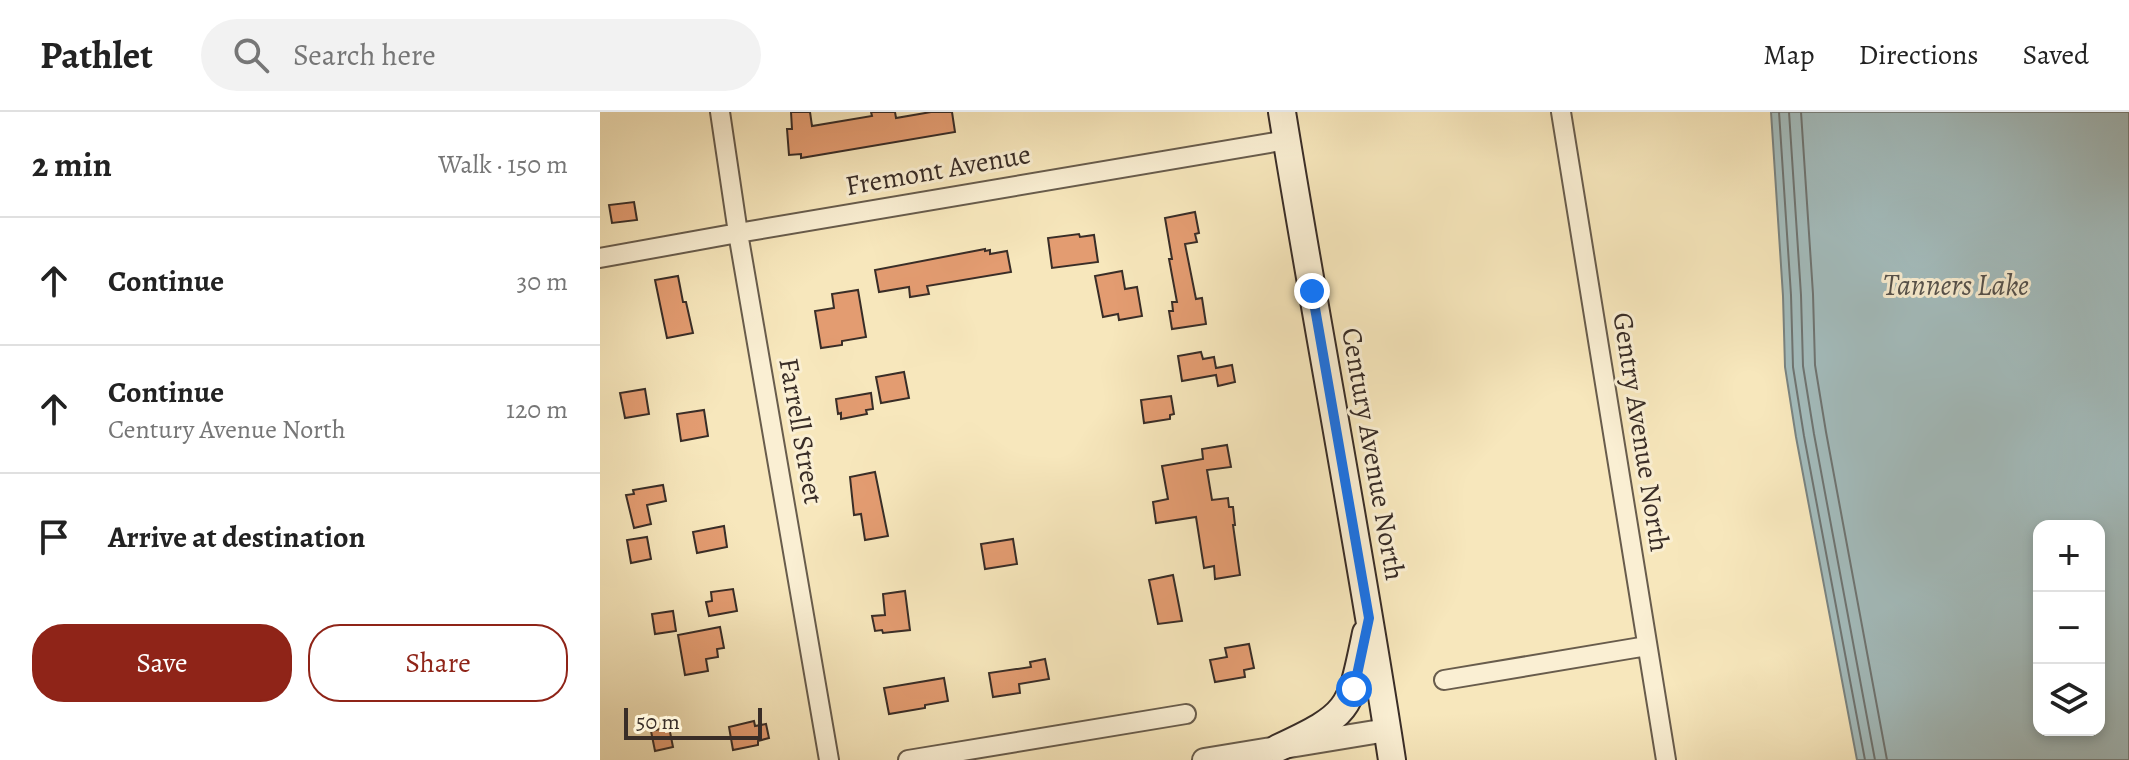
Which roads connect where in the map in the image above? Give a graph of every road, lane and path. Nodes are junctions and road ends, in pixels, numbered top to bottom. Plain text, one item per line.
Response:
1 (720, 112) edge
2 (1282, 112) edge
3 (1561, 112) edge
4 (1287, 140) junction
5 (738, 233) junction
6 (600, 258) edge
7 (1369, 618) junction
8 (1647, 646) junction
9 (1444, 680) dead end
10 (1186, 714) dead end
11 (1387, 730) junction
12 (1278, 748) junction
13 (829, 760) edge
14 (908, 760) edge
15 (1204, 760) edge
16 (1392, 760) edge
17 (1666, 760) edge

1 - 5 street, Farrell Street
2 - 4 main road, Century Avenue North
3 - 8 street, Gentry Avenue North
4 - 5 street, Fremont Avenue
4 - 7 main road, Century Avenue North
5 - 6 street, Fremont Avenue
5 - 13 street, Farrell Street
7 - 11 main road, Century Avenue North
7 - 12 main road
8 - 9 street
8 - 17 street, Gentry Avenue North
10 - 14 street
11 - 12 street
11 - 16 main road, Century Avenue North
12 - 15 street

